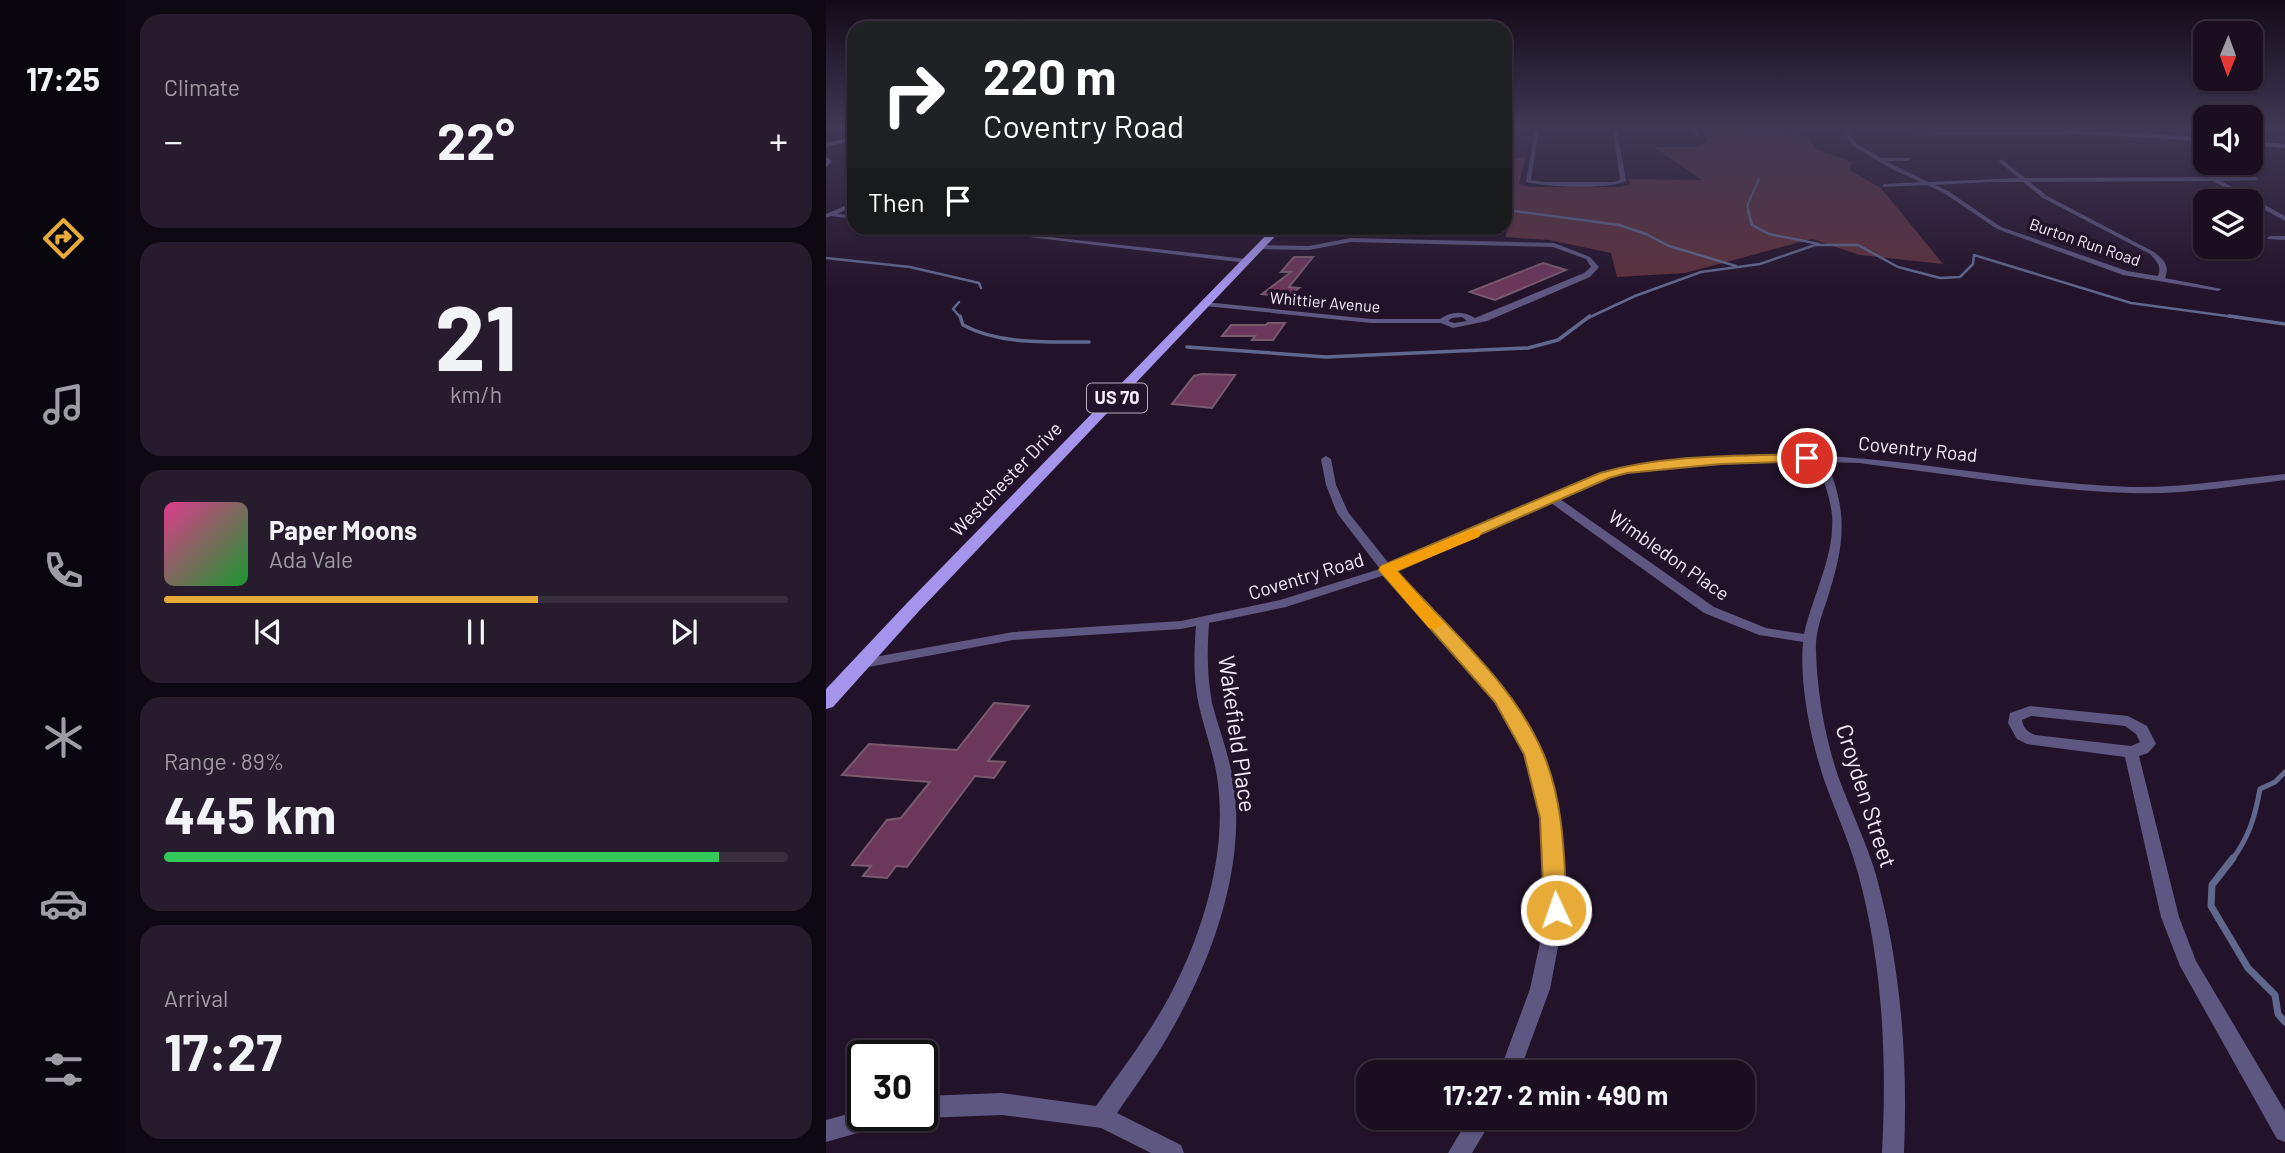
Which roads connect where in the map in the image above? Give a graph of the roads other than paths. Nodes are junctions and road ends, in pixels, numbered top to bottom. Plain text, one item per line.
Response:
1 (1532, 183) edge
2 (1621, 183) edge
3 (1927, 183) edge
4 (1956, 183) edge
5 (2027, 183) edge
6 (1931, 185) junction
7 (1884, 187) dead end
8 (847, 207) edge
9 (2263, 207) edge
10 (827, 214) edge
11 (847, 216) edge
12 (2285, 219) edge
13 (1017, 235) edge
14 (1271, 235) edge
15 (2270, 238) dead end
16 (2285, 238) edge
17 (1259, 247) junction
18 (1247, 261) junction
19 (2160, 280) junction
20 (2218, 289) dead end
21 (1205, 304) junction
22 (1326, 459) dead end
23 (1821, 459) junction
24 (2285, 477) edge
25 (1552, 498) junction
26 (1387, 570) junction
27 (1202, 621) junction
28 (1811, 639) junction
29 (863, 663) junction
30 (826, 702) edge
31 (2131, 752) junction
32 (1514, 1060) edge
33 (938, 1106) edge
34 (1101, 1117) junction
35 (847, 1125) edge
36 (1474, 1130) edge
37 (826, 1131) edge
38 (2285, 1131) edge
39 (1173, 1153) edge
40 (1459, 1153) edge
41 (1893, 1153) edge

1 - 2 street
3 - 6 street, Burton Run Road
4 - 6 street
5 - 19 street
6 - 7 street
6 - 19 street, Burton Run Road
8 - 10 street
9 - 12 street
10 - 11 street
13 - 18 street
14 - 17 main road, Westchester Drive / US 70
15 - 16 street
17 - 18 main road, Westchester Drive / US 70
17 - 21 street, Whittier Avenue
18 - 21 main road, Westchester Drive / US 70
19 - 20 street, Burton Run Road
21 - 29 main road, Westchester Drive / US 70
22 - 26 street
23 - 24 street, Coventry Road
23 - 25 street, Coventry Road
23 - 28 street, Croyden Street
25 - 26 street, Coventry Road
25 - 28 street, Wimbledon Place
26 - 27 street, Coventry Road
26 - 32 street
27 - 29 street, Coventry Road
27 - 34 street, Wakefield Place
28 - 41 street, Croyden Street
29 - 30 main road, Westchester Drive / US 70
31 - 31 street
31 - 38 street
33 - 34 street
34 - 39 street
35 - 37 street
36 - 40 street

